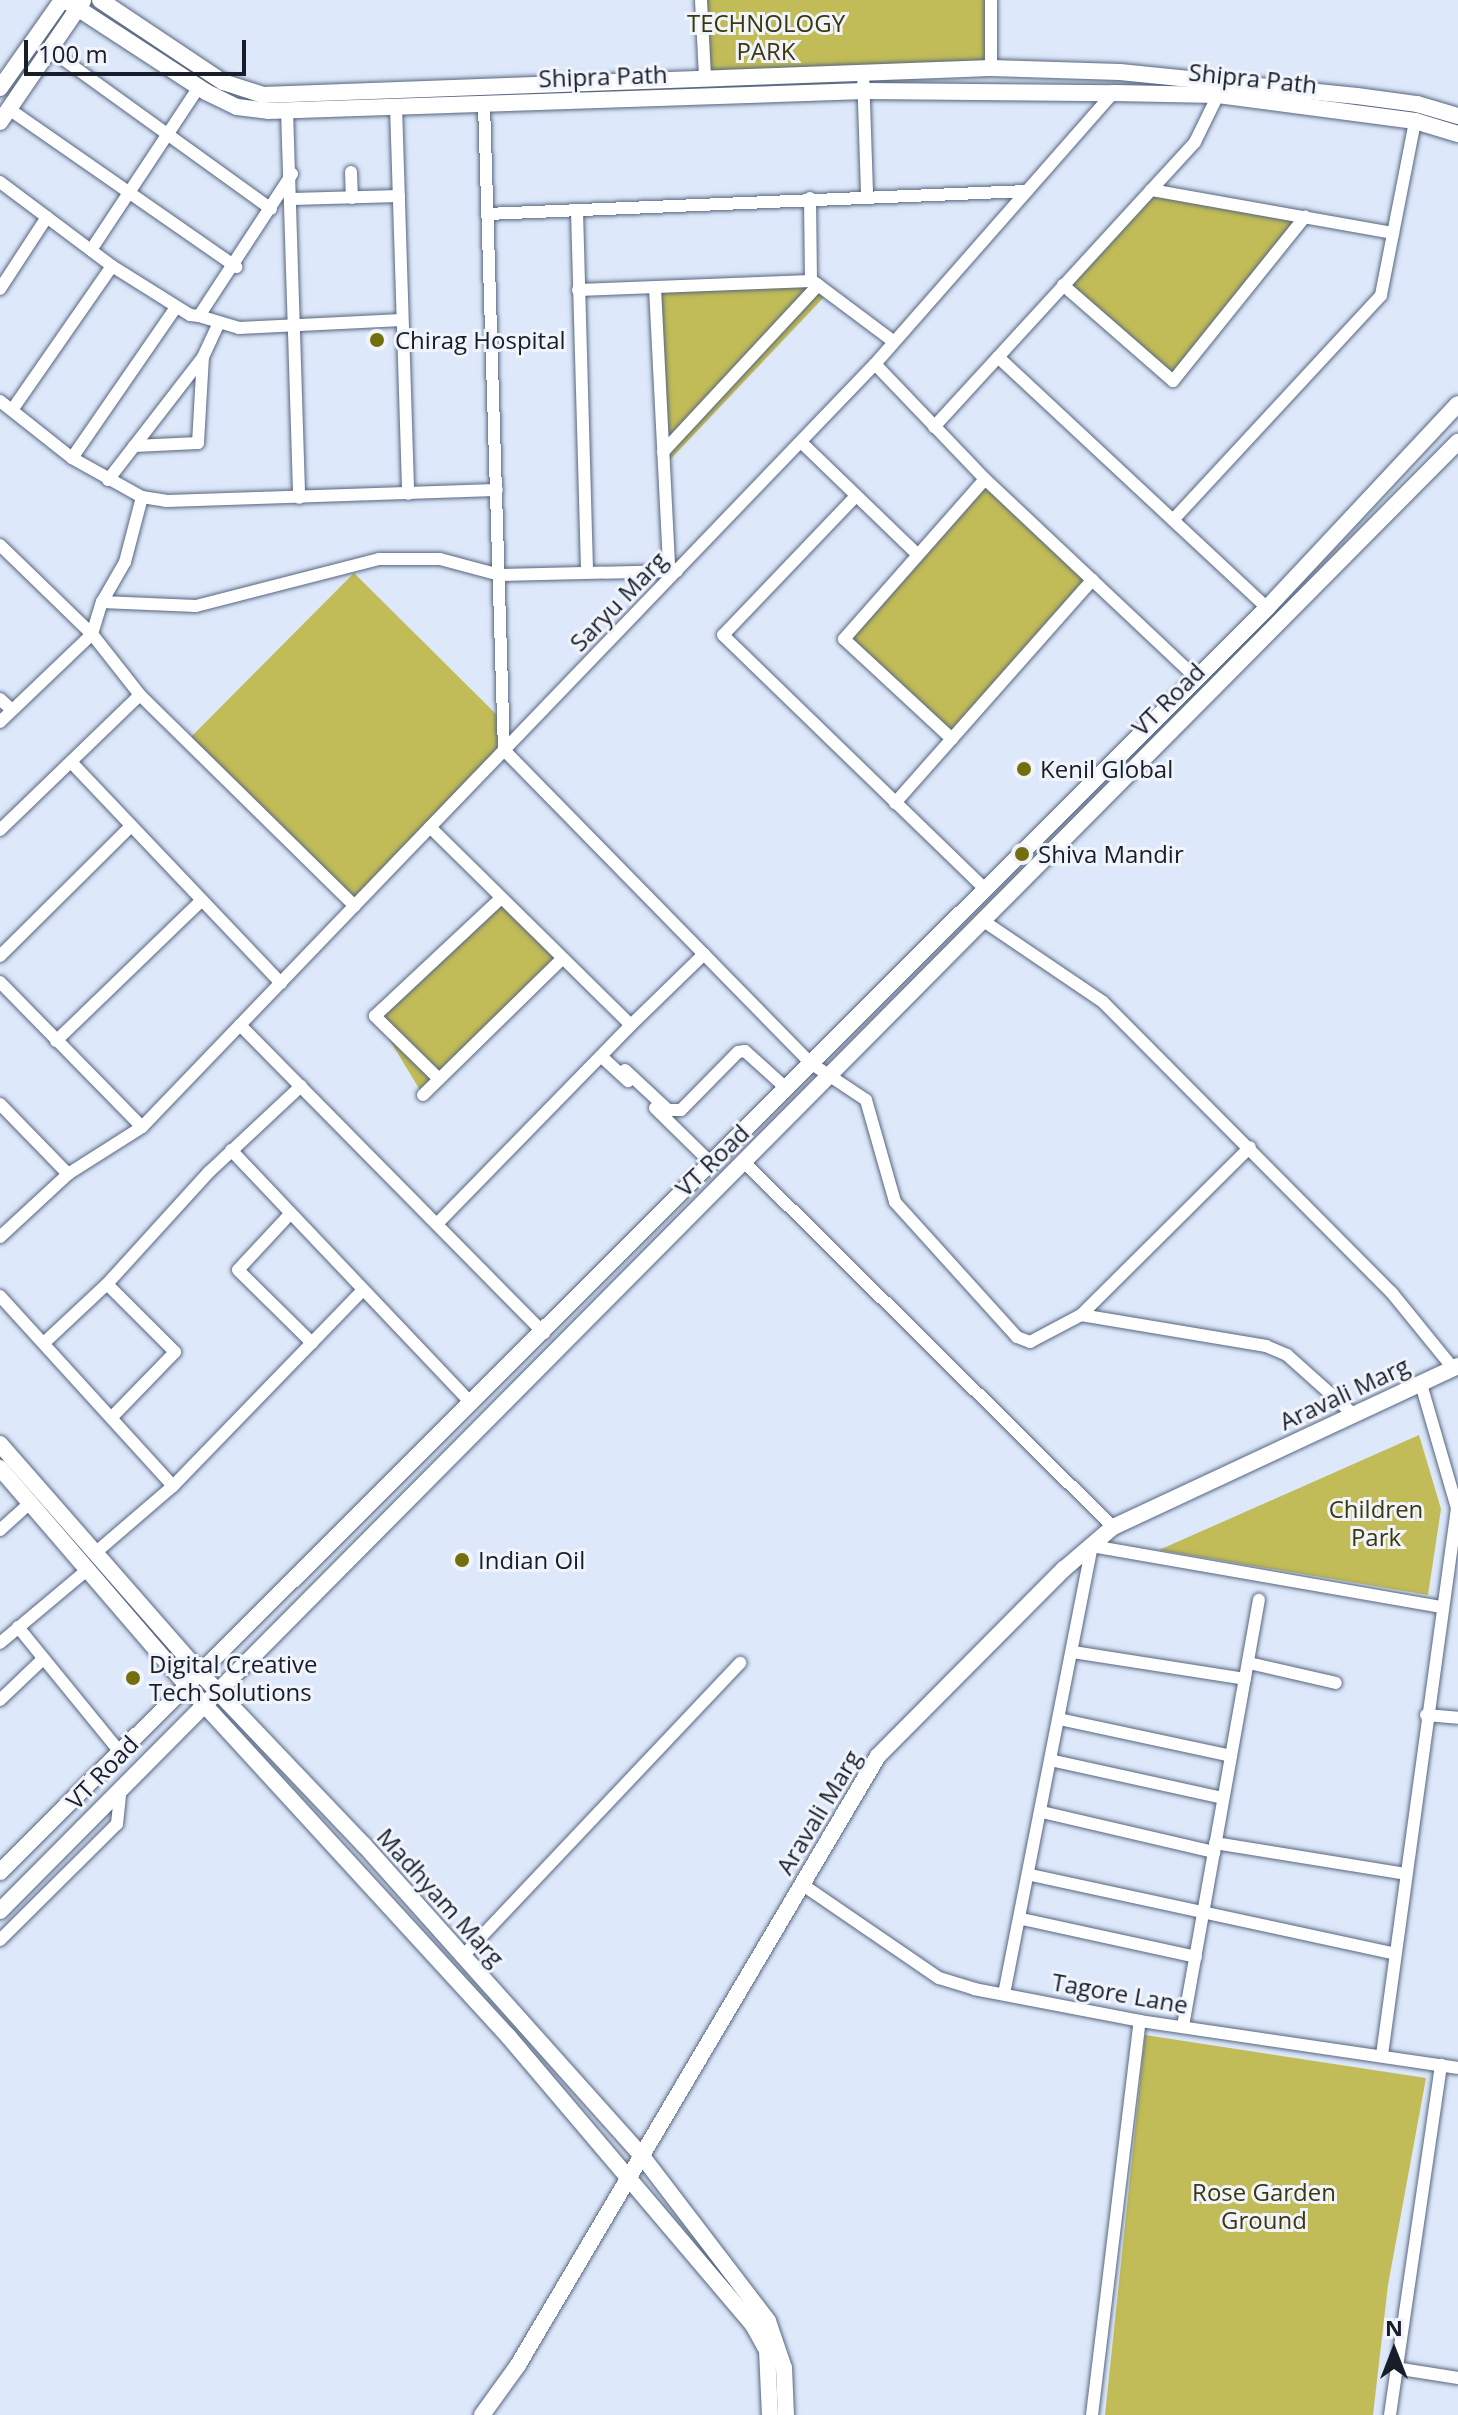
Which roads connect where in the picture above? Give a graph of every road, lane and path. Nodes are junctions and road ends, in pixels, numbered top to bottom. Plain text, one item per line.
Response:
1 (63, 0) edge
2 (100, 0) edge
3 (701, 0) edge
4 (991, 0) edge
5 (82, 5) edge
6 (52, 51) junction
7 (991, 68) junction
8 (863, 72) junction
9 (705, 77) junction
10 (1, 83) edge
11 (199, 87) junction
12 (865, 91) junction
13 (1113, 93) junction
14 (1218, 95) junction
15 (484, 104) junction
16 (396, 106) junction
17 (287, 110) junction
18 (4, 116) edge
19 (1458, 116) edge
20 (1415, 121) junction
21 (168, 133) junction
22 (1458, 134) edge
23 (351, 172) dead end
24 (292, 174) junction
25 (0, 182) edge
26 (1151, 190) junction
27 (1027, 191) junction
28 (129, 193) junction
29 (867, 194) junction
30 (399, 196) junction
31 (352, 198) junction
32 (810, 198) junction
33 (292, 199) junction
34 (271, 209) junction
35 (577, 211) junction
36 (487, 214) junction
37 (47, 217) junction
38 (1305, 217) junction
39 (1393, 233) junction
40 (91, 250) junction
41 (112, 266) junction
42 (236, 267) junction
43 (814, 283) junction
44 (1063, 285) junction
45 (655, 288) junction
46 (0, 289) edge
47 (578, 290) junction
48 (176, 307) junction
49 (199, 316) junction
50 (402, 320) junction
51 (218, 325) junction
52 (295, 325) junction
53 (893, 341) junction
54 (203, 357) junction
55 (998, 357) junction
56 (875, 364) junction
57 (0, 401) edge
58 (1458, 404) edge
59 (12, 410) junction
60 (934, 427) junction
61 (801, 442) junction
62 (1458, 442) edge
63 (134, 446) junction
64 (663, 452) junction
65 (72, 458) junction
66 (985, 479) junction
67 (108, 480) junction
68 (497, 490) junction
69 (408, 494) junction
70 (856, 496) junction
71 (142, 497) junction
72 (299, 498) junction
73 (1173, 520) junction
74 (0, 545) edge
75 (917, 554) junction
76 (673, 570) junction
77 (587, 571) junction
78 (500, 575) junction
79 (1092, 580) junction
80 (102, 602) junction
81 (1267, 608) junction
82 (92, 634) junction
83 (1197, 679) junction
84 (140, 695) junction
85 (0, 699) edge
86 (12, 710) junction
87 (0, 722) edge
88 (952, 739) junction
89 (504, 750) junction
90 (71, 762) junction
91 (895, 803) junction
92 (131, 826) junction
93 (430, 827) junction
94 (0, 830) edge
95 (986, 890) junction
96 (500, 899) junction
97 (201, 901) junction
98 (355, 906) junction
99 (982, 920) junction
100 (704, 954) junction
101 (0, 956) edge
102 (562, 959) junction
103 (0, 982) edge
104 (281, 983) junction
105 (240, 1025) junction
106 (631, 1025) junction
107 (56, 1041) junction
108 (601, 1056) junction
109 (812, 1064) junction
110 (625, 1070) dead end
111 (832, 1077) junction
112 (439, 1079) junction
113 (301, 1086) junction
114 (787, 1089) junction
115 (423, 1095) dead end
116 (0, 1104) edge
117 (142, 1127) junction
118 (1250, 1147) junction
119 (231, 1150) junction
120 (744, 1162) junction
121 (712, 1164) junction
122 (68, 1174) junction
123 (290, 1214) junction
124 (437, 1224) junction
125 (0, 1237) edge
126 (107, 1284) junction
127 (363, 1290) junction
128 (0, 1296) edge
129 (1081, 1315) junction
130 (544, 1333) junction
131 (45, 1342) junction
132 (312, 1343) junction
133 (1456, 1367) edge
134 (1421, 1384) junction
135 (472, 1404) junction
136 (1354, 1415) junction
137 (113, 1416) junction
138 (0, 1444) edge
139 (0, 1468) edge
140 (394, 1482) junction
141 (173, 1486) junction
142 (408, 1497) junction
143 (31, 1502) junction
144 (1457, 1508) edge
145 (1113, 1527) junction
146 (0, 1530) edge
147 (1092, 1546) junction
148 (95, 1553) junction
149 (87, 1570) junction
150 (1259, 1600) dead end
151 (1442, 1607) junction
152 (18, 1627) junction
153 (0, 1643) edge
154 (1073, 1652) junction
155 (41, 1661) junction
156 (740, 1663) dead end
157 (1249, 1663) junction
158 (202, 1675) junction
159 (1245, 1679) junction
160 (1336, 1683) dead end
161 (189, 1688) junction
162 (217, 1690) junction
163 (0, 1700) edge
164 (203, 1704) junction
165 (1426, 1715) junction
166 (1458, 1718) edge
167 (1059, 1719) junction
168 (120, 1752) junction
169 (1231, 1756) junction
170 (1050, 1760) junction
171 (121, 1787) junction
172 (1223, 1798) junction
173 (1042, 1812) junction
174 (1215, 1848) junction
175 (0, 1872) edge
176 (1406, 1874) junction
177 (1031, 1875) junction
178 (803, 1885) junction
179 (1204, 1910) junction
180 (0, 1911) edge
181 (1022, 1919) junction
182 (0, 1940) edge
183 (1395, 1954) junction
184 (462, 1957) junction
185 (1196, 1957) junction
186 (1004, 1994) junction
187 (1140, 2021) junction
188 (1183, 2026) junction
189 (1382, 2055) junction
190 (1441, 2065) junction
191 (1458, 2068) edge
192 (642, 2156) junction
193 (630, 2176) junction
194 (1395, 2368) junction
195 (1458, 2378) edge
196 (482, 2415) edge
197 (770, 2415) edge
198 (786, 2415) edge
199 (1092, 2415) edge
200 (1390, 2415) edge

1 - 5 street, Shipra Path
1 - 10 street
2 - 9 street, Shipra Path
3 - 9 street
4 - 7 street
5 - 6 street
5 - 11 street, Shipra Path
6 - 18 street
6 - 21 street
7 - 8 street, Shipra Path
7 - 19 street, Shipra Path
8 - 9 street, Shipra Path
8 - 12 street
11 - 17 street, Shipra Path
11 - 21 street
12 - 13 street, Shipra Path
12 - 15 street, Shipra Path
12 - 29 street
13 - 14 street, Shipra Path
13 - 27 street, Saryu Marg
14 - 20 street, Shipra Path
14 - 26 street
15 - 16 street, Shipra Path
15 - 36 street
16 - 17 street, Shipra Path
16 - 30 street
17 - 24 street
18 - 28 street
20 - 22 street, Shipra Path
20 - 39 street
21 - 28 street
21 - 34 street
23 - 31 street
24 - 33 street
24 - 34 street
25 - 37 street
26 - 38 street
26 - 44 street
27 - 29 street
27 - 53 street, Saryu Marg
28 - 40 street
28 - 42 street
29 - 32 street
30 - 31 street
30 - 50 street
31 - 33 street
32 - 35 street
32 - 43 street
33 - 52 street
34 - 42 street
35 - 36 street
35 - 47 street
36 - 68 street
37 - 40 street
37 - 46 street
38 - 39 street
38 - 44 street
39 - 73 street
40 - 41 street
41 - 48 street
41 - 59 street
42 - 49 street
43 - 45 street
43 - 53 street
43 - 64 street
44 - 55 street
45 - 47 street
45 - 64 street
47 - 77 street
48 - 49 street
48 - 65 street
49 - 51 street
50 - 52 street
50 - 69 street
51 - 52 street
51 - 54 street
52 - 72 street
53 - 56 street, Saryu Marg
54 - 63 street
54 - 63 street
55 - 60 street
55 - 73 street
56 - 60 street
56 - 61 street, Saryu Marg
57 - 59 street
58 - 81 street, VT Road
59 - 65 street
60 - 66 street
61 - 70 street
61 - 76 street, Saryu Marg
62 - 99 street, VT Road
63 - 67 street
64 - 76 street
65 - 67 street
66 - 75 street
66 - 79 street
67 - 71 street
68 - 69 street
68 - 78 street
69 - 72 street
70 - 75 street
70 - 91 street
71 - 72 street
71 - 80 street
73 - 81 street
74 - 82 street
75 - 88 street
76 - 77 street
76 - 89 street, Saryu Marg
77 - 78 street
78 - 80 street
78 - 89 street
79 - 83 street
79 - 88 street
80 - 82 street
81 - 83 street, VT Road
82 - 84 street
82 - 86 street
83 - 95 street, VT Road
84 - 90 street
84 - 98 street
85 - 86 street
86 - 87 street
88 - 91 street
89 - 93 street, Saryu Marg
89 - 100 street
90 - 92 street
90 - 94 street
91 - 95 street
92 - 97 street
92 - 101 street
93 - 96 street
93 - 98 street, Saryu Marg
95 - 109 street, VT Road
96 - 102 street
96 - 112 street
97 - 104 street
97 - 107 street
98 - 104 street, Saryu Marg
99 - 111 street, VT Road
99 - 118 street
100 - 106 street
100 - 109 street
102 - 106 street
102 - 112 street
103 - 107 street
104 - 105 street, Saryu Marg
105 - 113 street
105 - 117 street, Saryu Marg
106 - 108 street
107 - 117 street
108 - 121 street
108 - 124 street
109 - 111 street
109 - 114 street, VT Road
110 - 114 street
111 - 120 street, VT Road
111 - 129 street
112 - 115 street
113 - 119 street
113 - 124 street
114 - 121 street, VT Road
116 - 122 street
117 - 122 street, Saryu Marg
118 - 129 street
118 - 133 street
119 - 123 street
119 - 126 street
120 - 142 street, VT Road
120 - 145 street
121 - 130 street, VT Road
122 - 125 street, Saryu Marg
123 - 127 street
123 - 132 street
124 - 130 street
126 - 131 street
126 - 137 street
127 - 132 street
127 - 135 street
128 - 131 street
129 - 136 street
130 - 135 street, VT Road
131 - 137 street
132 - 141 street
133 - 134 street, Aravali Marg
134 - 136 street, Aravali Marg
134 - 144 street
135 - 140 street, VT Road
136 - 145 street, Aravali Marg
137 - 141 street
138 - 148 street, Madhyam Marg
139 - 143 street, Madhyam Marg
140 - 142 street
140 - 158 street, VT Road
141 - 148 street
142 - 162 street, VT Road
143 - 146 street
143 - 149 street, Madhyam Marg
144 - 151 street
145 - 147 street, Aravali Marg
147 - 151 street
147 - 154 street
147 - 178 street, Aravali Marg
148 - 158 street, Madhyam Marg
149 - 152 street
149 - 161 street, Madhyam Marg
150 - 157 street
151 - 165 street
152 - 153 street
152 - 155 street
154 - 159 street
154 - 167 street
155 - 163 street
155 - 168 street
156 - 184 street
157 - 159 street
157 - 160 street
158 - 161 street, VT Road
158 - 162 street, Madhyam Marg
159 - 169 street
161 - 164 street, Madhyam Marg
161 - 168 street, VT Road
162 - 164 street, VT Road
162 - 184 street, Madhyam Marg
164 - 171 street, VT Road
164 - 193 street, Madhyam Marg
165 - 166 street
165 - 176 street
167 - 169 street
167 - 170 street
168 - 175 street, VT Road
169 - 172 street
170 - 172 street
170 - 173 street
171 - 180 street, VT Road
171 - 182 street
172 - 174 street
173 - 174 street
173 - 177 street
174 - 176 street
174 - 179 street
176 - 183 street
177 - 179 street
177 - 181 street
178 - 186 street, Tagore Lane
178 - 192 street, Aravali Marg
179 - 183 street
179 - 185 street
181 - 185 street
181 - 186 street
183 - 189 street
184 - 192 street, Madhyam Marg
185 - 188 street
186 - 187 street, Tagore Lane
187 - 188 street, Tagore Lane
187 - 199 street
188 - 189 street, Tagore Lane
189 - 190 street, Tagore Lane
190 - 191 street, Tagore Lane
190 - 194 street
192 - 193 street, Aravali Marg
192 - 198 street, Madhyam Marg
193 - 196 street, Aravali Marg
193 - 197 street, Madhyam Marg
194 - 195 street
194 - 200 street

